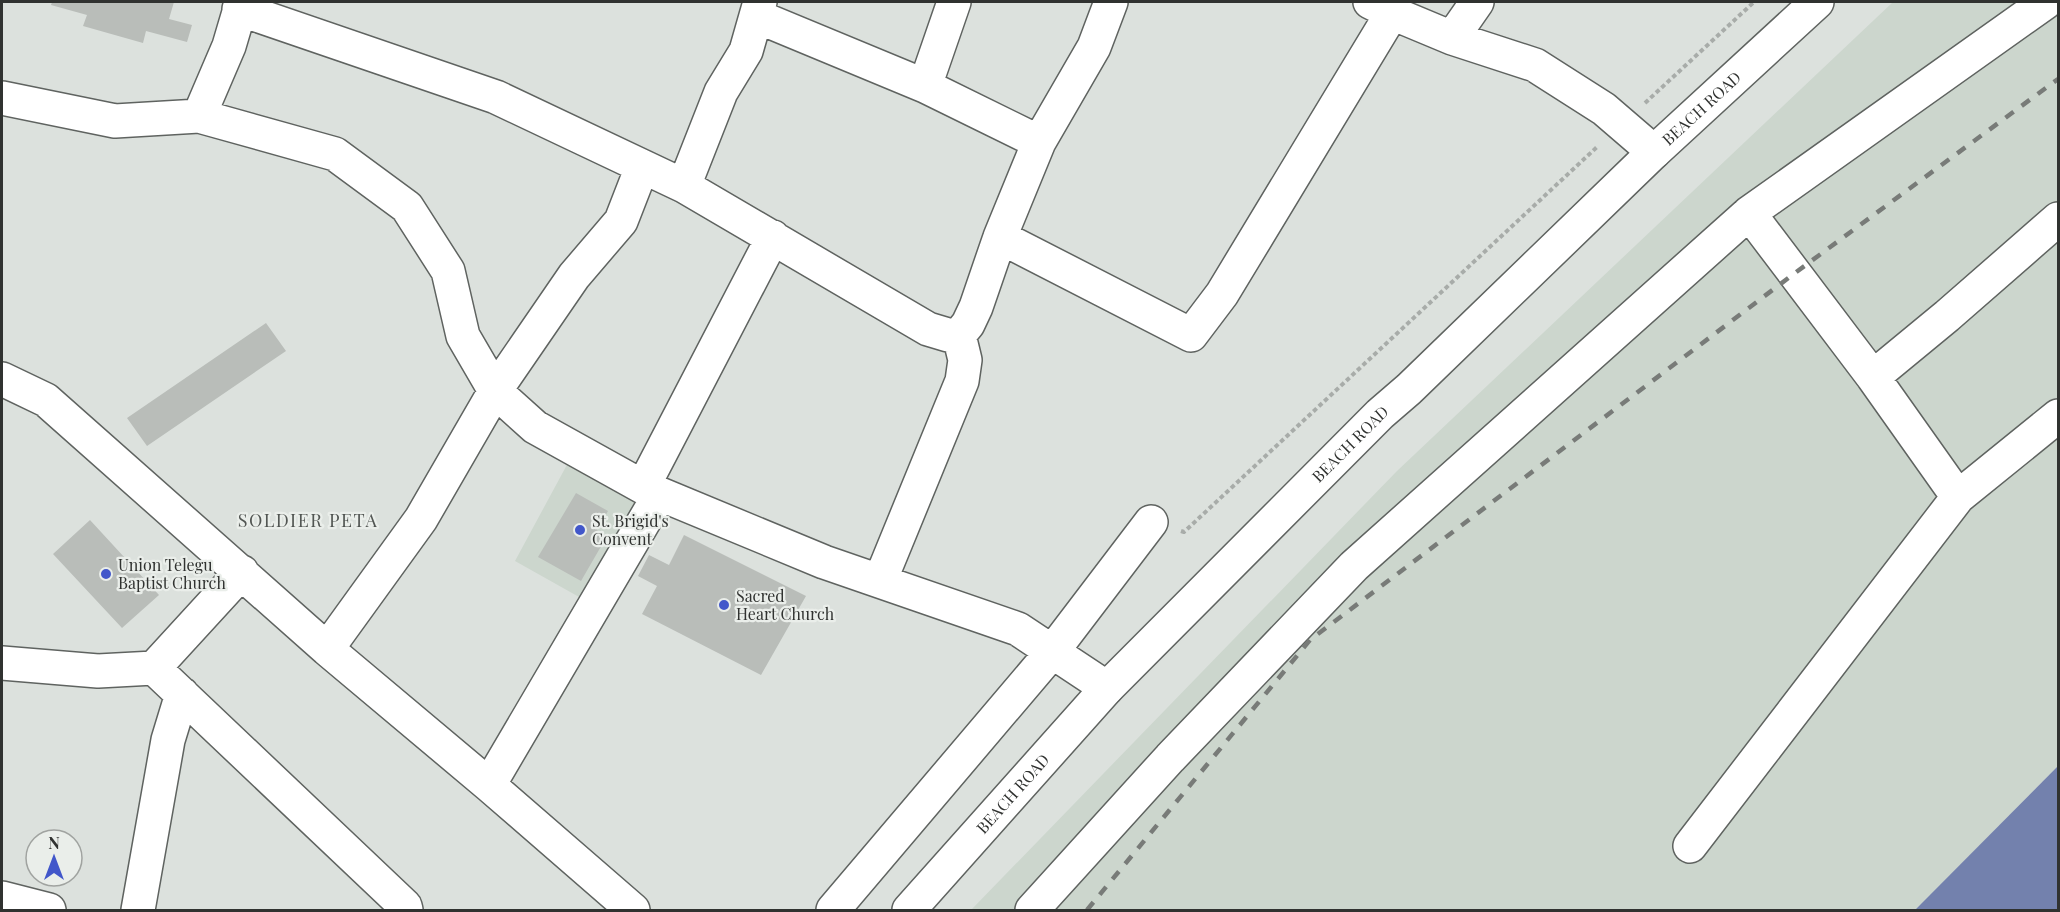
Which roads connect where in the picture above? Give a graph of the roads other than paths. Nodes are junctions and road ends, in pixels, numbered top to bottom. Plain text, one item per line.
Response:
1 (954, 2) edge
2 (1111, 2) edge
3 (1477, 2) edge
4 (1816, 2) edge
5 (2046, 2) edge
6 (241, 5) edge
7 (1381, 7) edge
8 (758, 9) edge
9 (1452, 38) junction
10 (925, 86) junction
11 (2, 98) edge
12 (200, 116) junction
13 (1039, 142) junction
14 (1654, 152) junction
15 (642, 167) junction
16 (684, 186) junction
17 (1749, 213) junction
18 (2058, 219) edge
19 (773, 237) junction
20 (1000, 237) junction
21 (959, 335) junction
22 (1873, 377) junction
23 (2, 379) edge
24 (495, 391) junction
25 (2058, 416) edge
26 (652, 490) junction
27 (1958, 497) junction
28 (1151, 522) road end
29 (242, 572) junction
30 (880, 581) junction
31 (327, 649) junction
32 (1052, 652) junction
33 (2, 663) edge
34 (154, 668) junction
35 (1107, 688) junction
36 (182, 694) junction
37 (489, 785) junction
38 (1690, 846) dead end
39 (2, 898) edge
40 (49, 910) edge
41 (138, 910) edge
42 (406, 910) edge
43 (633, 910) edge
44 (833, 910) edge
45 (909, 910) edge
46 (1032, 910) edge

1 - 10 street
2 - 13 street
3 - 9 street
4 - 14 street, BEACH ROAD
5 - 17 street
6 - 12 street
6 - 15 street
7 - 9 street
7 - 20 street
8 - 10 street
8 - 16 street
9 - 14 street
10 - 13 street
11 - 12 street
12 - 24 street
13 - 20 street
14 - 35 street, BEACH ROAD
15 - 16 street
15 - 24 street
16 - 19 street
17 - 22 street
17 - 46 street
18 - 22 street
19 - 21 street
19 - 26 street
20 - 21 street
21 - 30 street
22 - 27 street
23 - 29 street
24 - 26 street
24 - 31 street
25 - 27 street
26 - 30 street
26 - 37 street
27 - 38 street
28 - 32 street
29 - 31 street
29 - 34 street
30 - 32 street
31 - 37 street
32 - 35 street
32 - 44 street
33 - 34 street
34 - 36 street
35 - 45 street, BEACH ROAD
36 - 41 street
36 - 42 street
37 - 43 street
39 - 40 street

